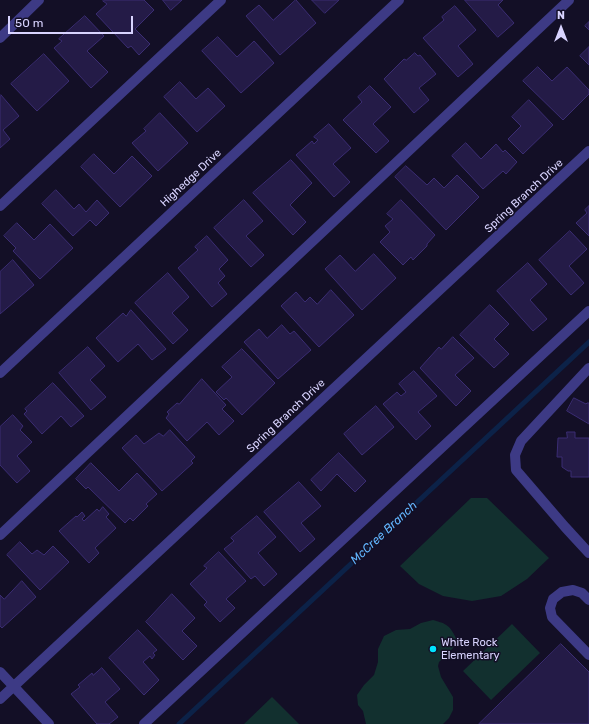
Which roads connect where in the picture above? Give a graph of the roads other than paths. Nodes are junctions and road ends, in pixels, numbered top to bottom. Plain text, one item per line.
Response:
1 (39, 0) edge
2 (221, 0) edge
3 (399, 0) edge
4 (570, 0) edge
5 (0, 38) edge
6 (589, 151) edge
7 (0, 206) edge
8 (589, 311) edge
9 (589, 368) edge
10 (0, 373) edge
11 (0, 535) edge
12 (589, 553) edge
13 (589, 600) edge
14 (589, 655) edge
15 (0, 672) edge
16 (13, 687) junction
17 (0, 699) edge
18 (49, 724) edge
19 (144, 724) edge

1 - 5 street
2 - 7 street
3 - 10 street, Highedge Drive
4 - 11 street
6 - 16 street, Spring Branch Drive
8 - 19 street
9 - 12 street
13 - 14 street
15 - 16 street
16 - 17 street, Spring Branch Drive
16 - 18 street

